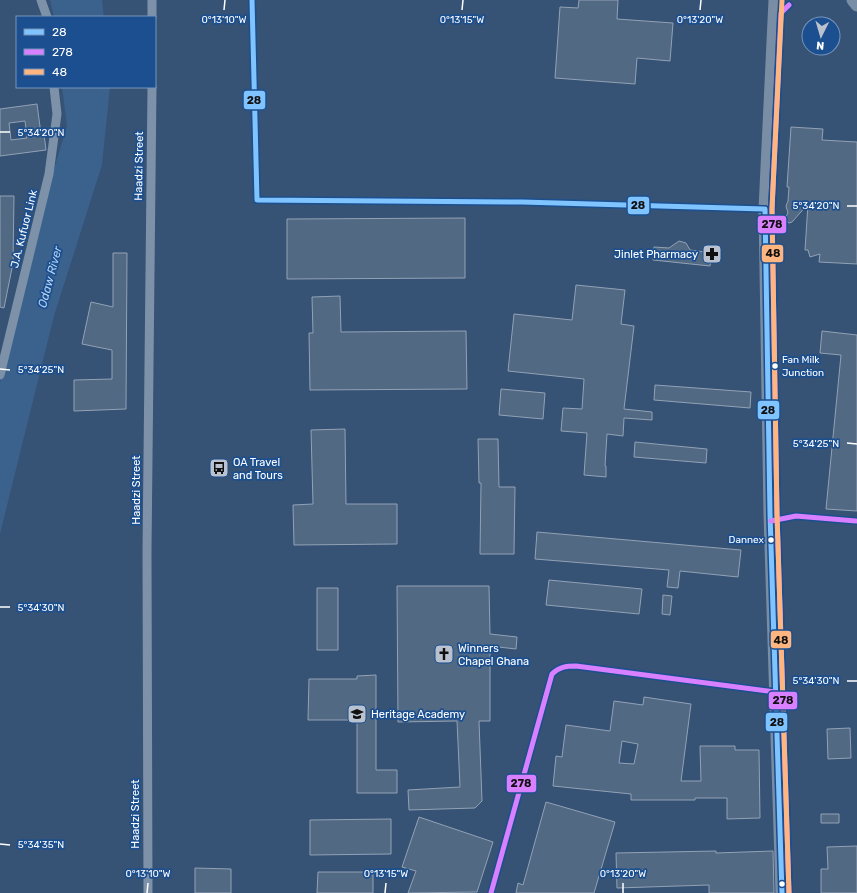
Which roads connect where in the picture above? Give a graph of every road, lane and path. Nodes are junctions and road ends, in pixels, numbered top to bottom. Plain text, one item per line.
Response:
1 (41, 0) edge
2 (152, 0) edge
3 (784, 0) edge
4 (853, 0) edge
5 (775, 5) edge
6 (857, 5) edge
7 (47, 16) edge
8 (152, 16) edge
9 (54, 88) edge
10 (152, 88) edge
11 (0, 375) edge
12 (148, 893) edge
13 (782, 893) edge

1 - 7 street
2 - 8 street
3 - 5 street
4 - 6 street
5 - 13 street
9 - 11 street, J.A. Kufuor Link
10 - 12 street, Haadzi Street

